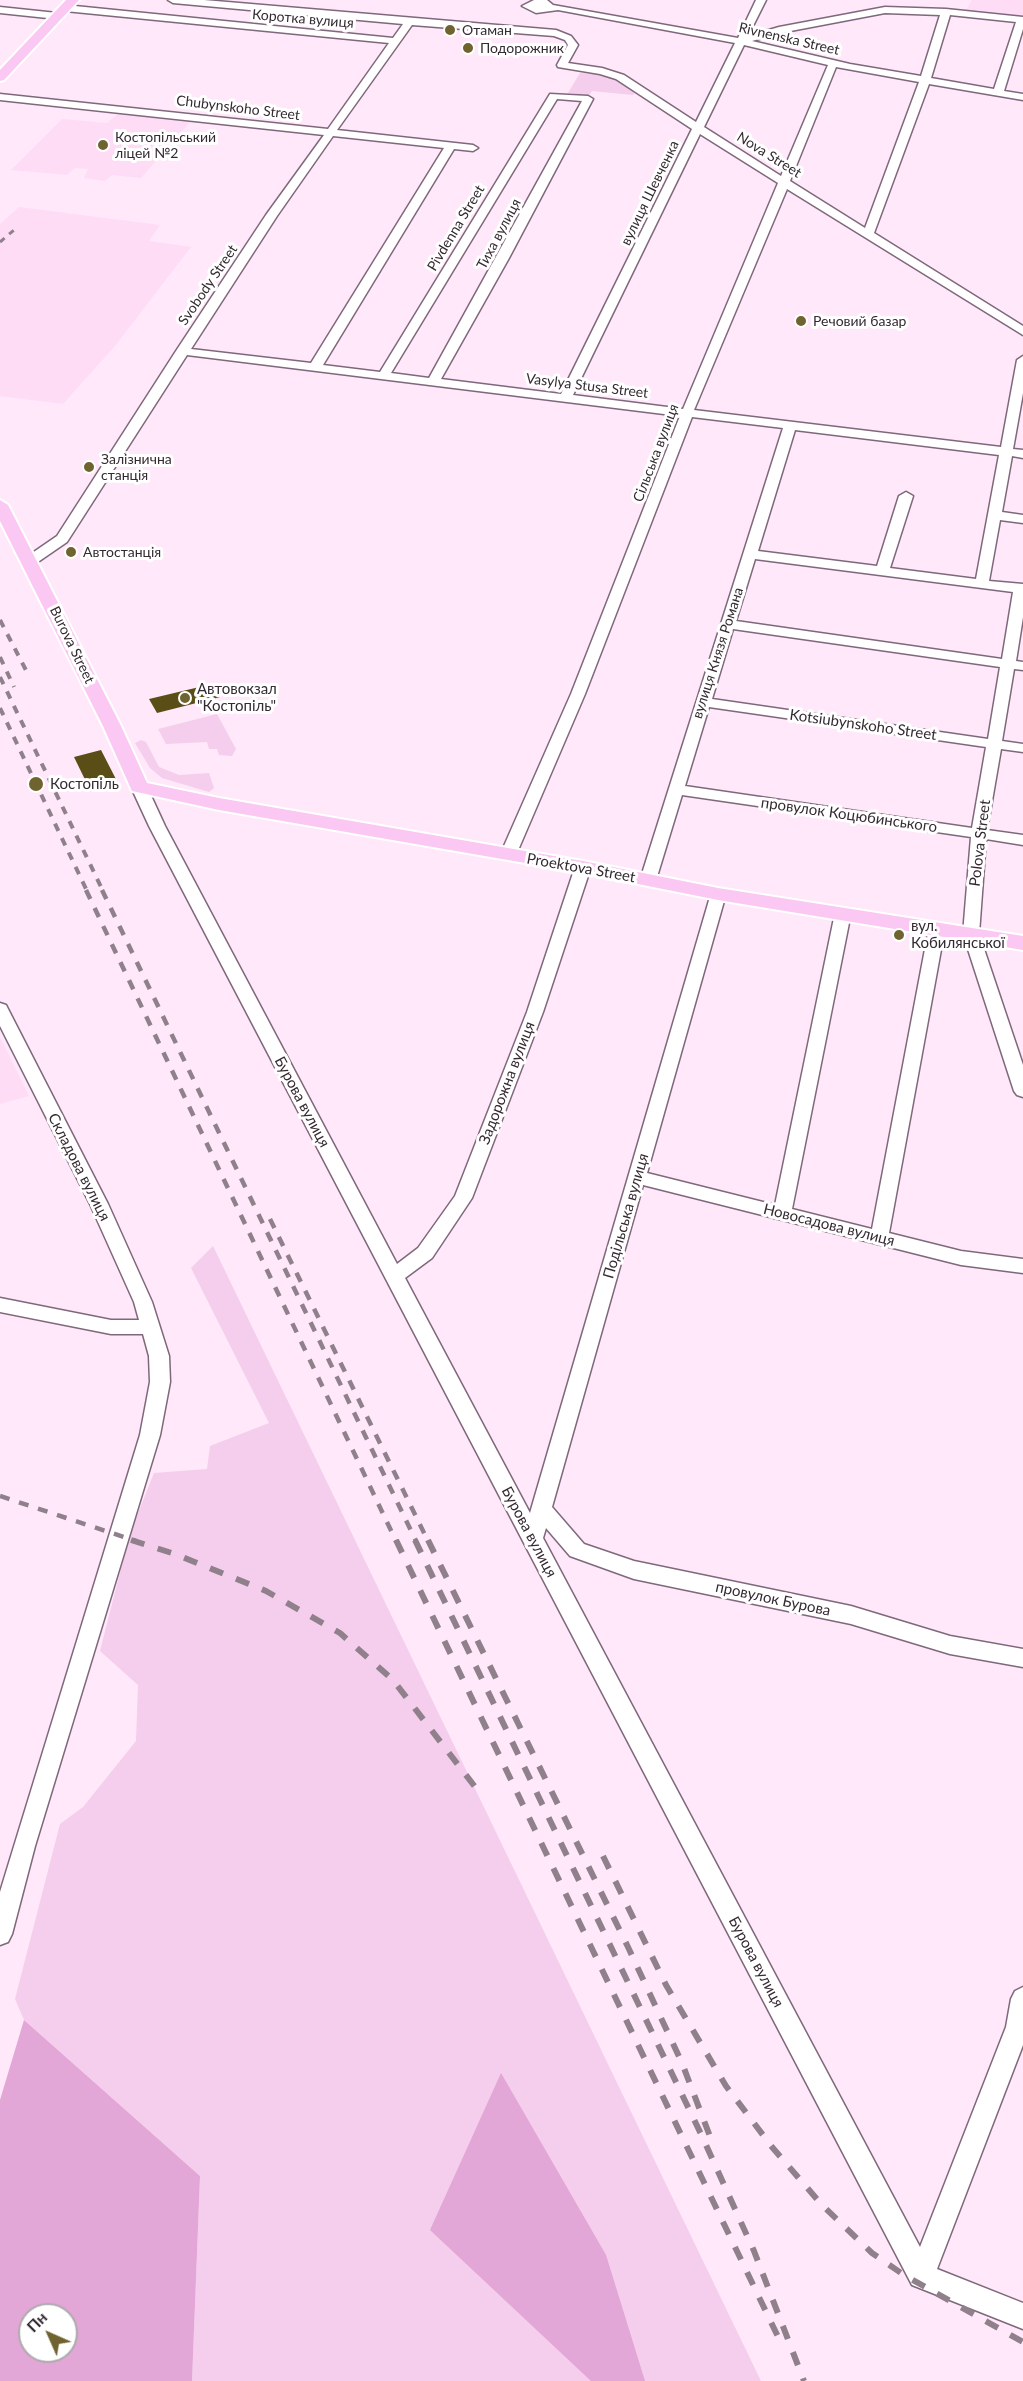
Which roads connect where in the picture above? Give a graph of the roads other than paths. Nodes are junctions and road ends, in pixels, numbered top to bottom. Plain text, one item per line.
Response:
1 (173, 0) edge
2 (316, 0) edge
3 (761, 0) edge
4 (970, 0) edge
5 (533, 4) edge
6 (65, 8) edge
7 (0, 10) edge
8 (946, 12) junction
9 (305, 13) junction
10 (961, 14) junction
11 (1022, 20) edge
12 (409, 22) junction
13 (520, 30) junction
14 (396, 41) junction
15 (739, 41) junction
16 (833, 64) junction
17 (0, 77) edge
18 (925, 80) junction
19 (998, 92) junction
20 (554, 96) joint
21 (0, 97) edge
22 (1023, 97) edge
23 (699, 128) junction
24 (330, 134) junction
25 (451, 146) junction
26 (473, 148) dead end
27 (785, 182) junction
28 (868, 235) junction
29 (1023, 331) edge
30 (182, 351) junction
31 (1023, 360) edge
32 (315, 367) junction
33 (384, 375) junction
34 (433, 382) junction
35 (565, 398) junction
36 (687, 413) junction
37 (790, 426) junction
38 (1006, 452) junction
39 (1023, 454) edge
40 (906, 496) dead end
41 (0, 505) edge
42 (994, 515) junction
43 (1023, 519) edge
44 (749, 554) junction
45 (30, 561) junction
46 (882, 571) junction
47 (982, 584) junction
48 (1022, 589) edge
49 (727, 624) junction
50 (1015, 664) edge
51 (703, 702) junction
52 (994, 744) junction
53 (1023, 748) edge
54 (139, 787) junction
55 (675, 789) junction
56 (979, 834) junction
57 (1023, 840) edge
58 (508, 855) junction
59 (583, 867) junction
60 (648, 880) junction
61 (718, 894) junction
62 (843, 913) junction
63 (937, 928) junction
64 (971, 934) junction
65 (1023, 943) edge
66 (0, 1009) edge
67 (6, 1034) edge
68 (1023, 1091) edge
69 (637, 1177) junction
70 (782, 1214) junction
71 (879, 1238) junction
72 (1023, 1266) edge
73 (395, 1276) junction
74 (0, 1305) edge
75 (152, 1327) junction
76 (541, 1509) junction
77 (532, 1537) junction
78 (1023, 1658) edge
79 (0, 1934) edge
80 (1023, 1999) edge
81 (1021, 2026) edge
82 (921, 2276) junction
83 (1023, 2316) edge

1 - 9 street, Nova Street
2 - 9 street
3 - 15 street, вулиця Шевченка
4 - 10 street
5 - 13 street
5 - 15 street, Rivnenska Street
6 - 7 street, Коротка вулиця
6 - 14 street, Коротка вулиця
6 - 17 main road
8 - 10 street
8 - 15 street
8 - 18 street
9 - 12 street, Nova Street
10 - 11 street
11 - 19 street
12 - 13 street, Nova Street
12 - 14 street, Svobody Street
13 - 23 street, Nova Street
14 - 24 street, Svobody Street
15 - 16 street, Rivnenska Street
15 - 23 street, вулиця Шевченка
16 - 18 street, Rivnenska Street
16 - 27 street, Сільська вулиця
18 - 19 street, Rivnenska Street
18 - 28 street
19 - 22 street, Rivnenska Street
20 - 33 street, Pivdenna Street
20 - 34 street, Тиха вулиця
21 - 24 street, Chubynskoho Street
23 - 27 street, Nova Street
23 - 35 street, вулиця Шевченка
24 - 25 street, Chubynskoho Street
24 - 30 street, Svobody Street
25 - 26 street, Chubynskoho Street
25 - 32 street
27 - 28 street, Nova Street
27 - 36 street, Сільська вулиця
28 - 29 street, Nova Street
30 - 32 street, Vasylya Stusa Street
30 - 45 street, Svobody Street
31 - 38 street
32 - 33 street, Vasylya Stusa Street
33 - 34 street, Vasylya Stusa Street
34 - 35 street, Vasylya Stusa Street
35 - 36 street, Vasylya Stusa Street
36 - 37 street, Vasylya Stusa Street
36 - 58 street, Сільська вулиця
37 - 38 street, Vasylya Stusa Street
37 - 44 street, вулиця Князя Романа
38 - 39 street, Vasylya Stusa Street
38 - 42 street
40 - 46 street
41 - 45 main road, Burova Street
42 - 43 street
42 - 47 street
44 - 46 street
44 - 49 street, вулиця Князя Романа
45 - 54 main road, Burova Street
46 - 47 street
47 - 48 street
48 - 50 street, Polova Street
49 - 50 street
49 - 51 street, вулиця Князя Романа
50 - 52 street, Polova Street
51 - 52 street, Kotsiubynskoho Street
51 - 55 street, вулиця Князя Романа
52 - 53 street, Kotsiubynskoho Street
52 - 56 street, Polova Street
54 - 58 main road, Proektova Street
54 - 73 street, Бурова вулиця
55 - 56 street, провулок Коцюбинського
55 - 60 street, вулиця Князя Романа
56 - 57 street, провулок Коцюбинського
56 - 64 street, Polova Street
58 - 59 main road, Proektova Street
59 - 60 main road, Proektova Street
59 - 73 street, Задорожна вулиця
60 - 61 main road, Proektova Street
61 - 62 main road, Proektova Street
61 - 69 street, Подільська вулиця
62 - 63 main road, Proektova Street
62 - 70 street
63 - 64 main road, Proektova Street
63 - 71 street
64 - 65 main road, Proektova Street
64 - 68 street, Polova Street
66 - 67 street, Складова вулиця
67 - 75 street, Складова вулиця
69 - 70 street, Новосадова вулиця
69 - 76 street, Подільська вулиця
70 - 71 street, Новосадова вулиця
71 - 72 street, Новосадова вулиця
73 - 77 street, Бурова вулиця
74 - 75 street
75 - 79 street, Складова вулиця
76 - 77 street, Подільська вулиця
76 - 78 street, провулок Бурова
77 - 82 street, Бурова вулиця
80 - 81 street
81 - 82 street
82 - 83 street

